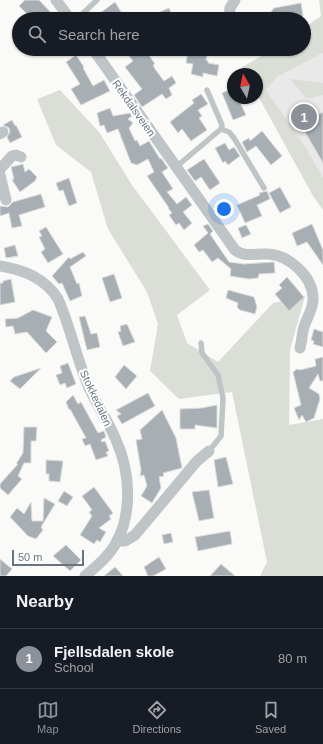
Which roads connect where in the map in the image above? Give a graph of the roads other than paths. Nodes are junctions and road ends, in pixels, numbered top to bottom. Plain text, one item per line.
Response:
1 (56, 0) edge
2 (98, 0) edge
3 (235, 0) edge
4 (65, 12) edge
5 (85, 12) edge
6 (230, 12) edge
7 (97, 56) edge
8 (207, 90) dead end
9 (221, 129) junction
10 (21, 157) dead end
11 (176, 167) junction
12 (0, 169) edge
13 (0, 175) edge
14 (264, 188) dead end
15 (6, 200) dead end
16 (0, 266) edge
17 (201, 343) dead end
18 (300, 348) dead end
19 (209, 451) joint
20 (117, 542) junction
21 (85, 576) edge

1 - 4 street
2 - 5 lane
3 - 6 street
7 - 11 street, Rekdalsveien
8 - 9 lane
9 - 11 lane
9 - 14 lane
10 - 12 street
11 - 18 street, Rekdalsveien
13 - 15 street
16 - 20 street, Stokkedalen
17 - 19 lane
19 - 20 street
20 - 21 street, Stokkedalen

